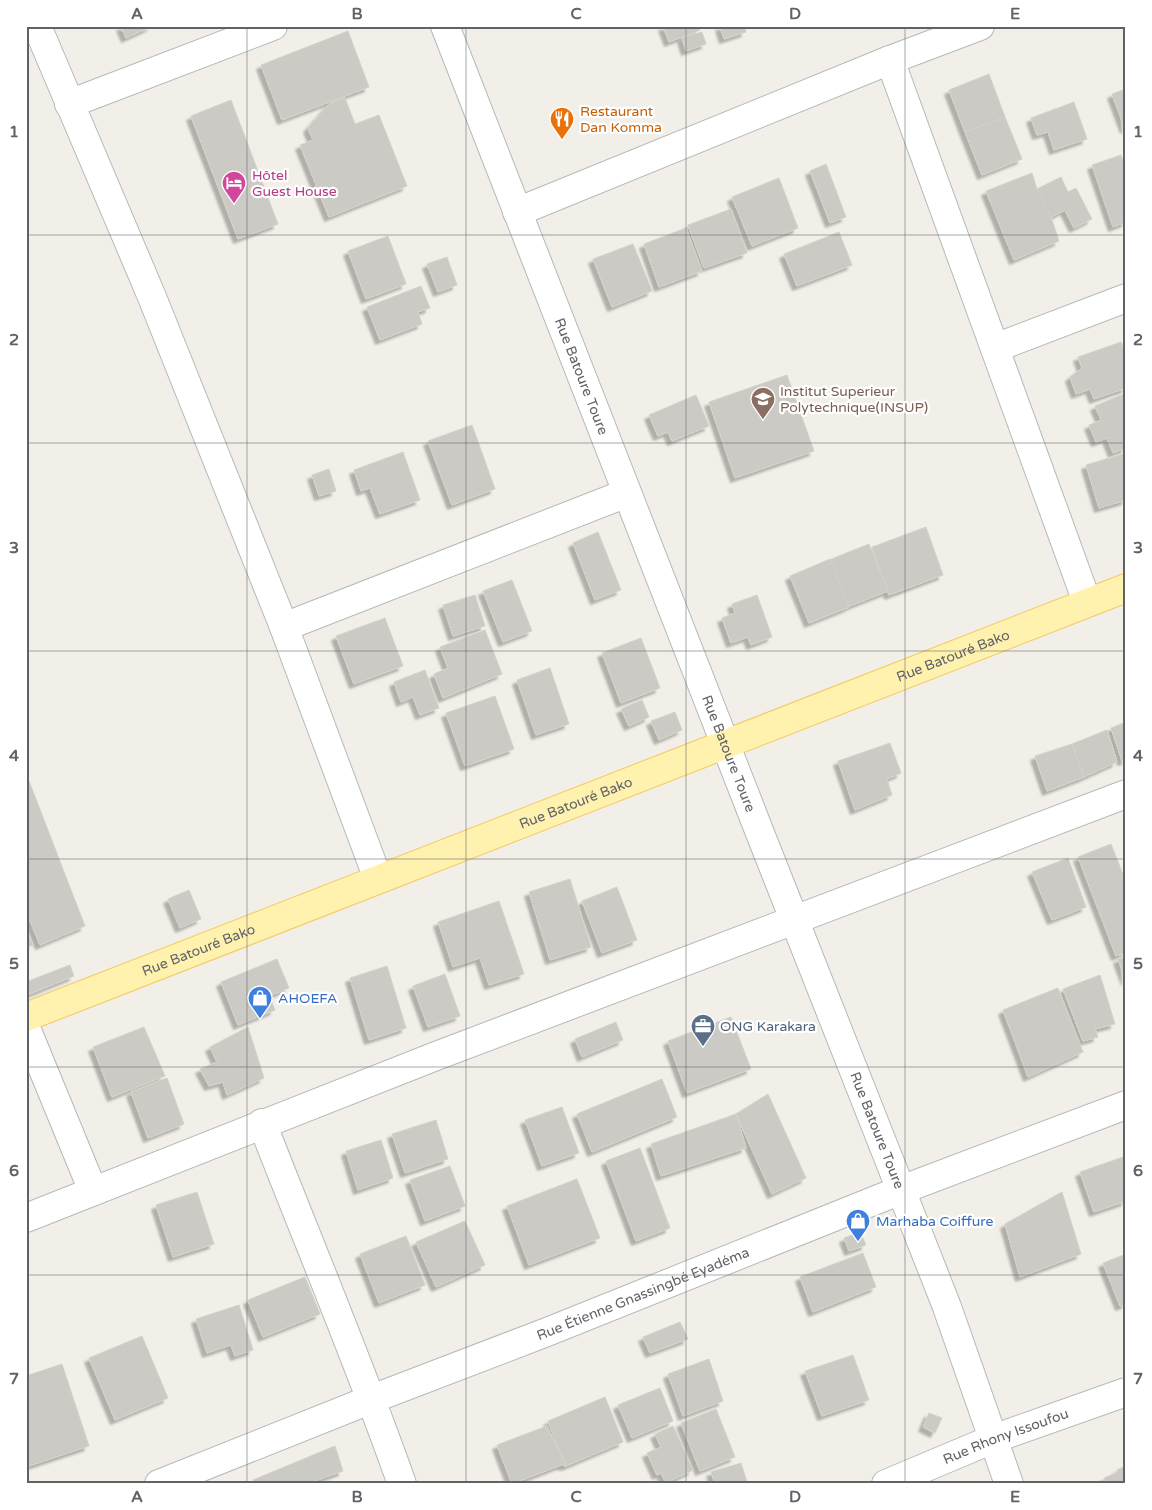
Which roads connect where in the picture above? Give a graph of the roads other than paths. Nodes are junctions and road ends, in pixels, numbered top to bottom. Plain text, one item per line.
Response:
1 (36, 26) edge
2 (273, 26) edge
3 (445, 26) edge
4 (980, 26) edge
5 (890, 60) junction
6 (69, 104) junction
7 (517, 212) junction
8 (1126, 298) edge
9 (996, 348) junction
10 (627, 493) junction
11 (1126, 588) edge
12 (1087, 602) junction
13 (284, 627) junction
14 (725, 744) junction
15 (1126, 794) edge
16 (378, 879) junction
17 (794, 921) junction
18 (26, 1017) edge
19 (26, 1028) edge
20 (1126, 1105) edge
21 (262, 1123) junction
22 (901, 1190) junction
23 (93, 1191) junction
24 (26, 1218) edge
25 (1126, 1392) edge
26 (372, 1399) junction
27 (993, 1439) junction
28 (159, 1484) edge
29 (402, 1484) edge
30 (886, 1484) edge
31 (1009, 1484) edge

1 - 6 street
2 - 6 street
3 - 7 street, Rue Batoure Toure
4 - 5 street
5 - 7 street
5 - 9 street
6 - 13 street
7 - 10 street, Rue Batoure Toure
8 - 9 street
9 - 12 street
10 - 13 street
10 - 14 street, Rue Batoure Toure
11 - 12 main road, Rue Batouré Bako
12 - 14 main road, Rue Batouré Bako
13 - 16 street
14 - 16 main road, Rue Batouré Bako
14 - 17 street, Rue Batoure Toure
15 - 17 street
16 - 18 main road, Rue Batouré Bako
17 - 21 street
17 - 22 street, Rue Batoure Toure
19 - 23 street
20 - 22 street, Rue Étienne Gnassingbé Eyadéma
21 - 23 street
21 - 26 street
22 - 26 street, Rue Étienne Gnassingbé Eyadéma
22 - 27 street, Rue Batoure Toure
23 - 24 street
25 - 27 street, Rue Rhony Issoufou
26 - 28 street, Rue Étienne Gnassingbé Eyadéma
26 - 29 street
27 - 30 street, Rue Rhony Issoufou
27 - 31 street, Rue Batoure Toure

